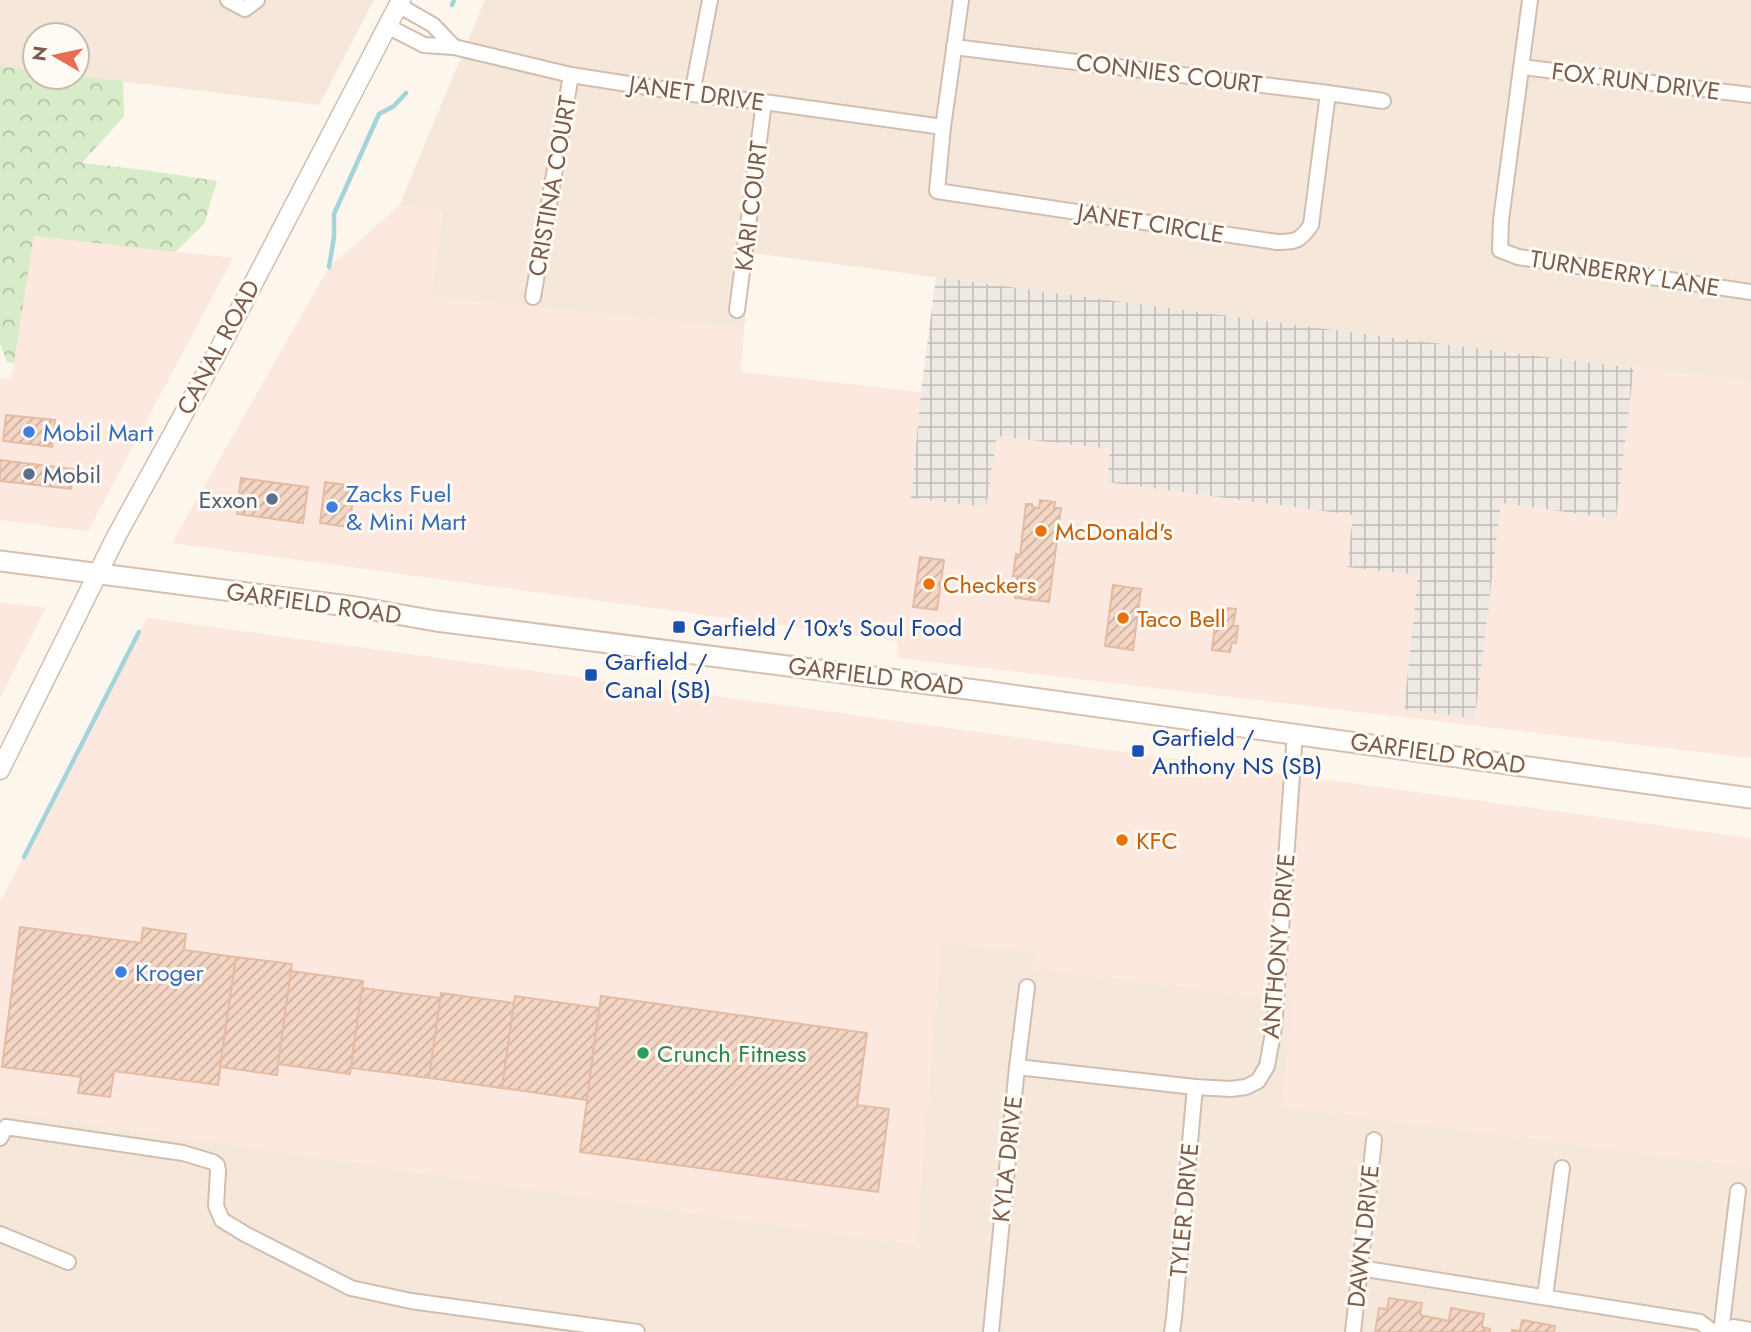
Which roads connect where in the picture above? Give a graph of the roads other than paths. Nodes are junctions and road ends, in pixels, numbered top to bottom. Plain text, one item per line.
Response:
1 (228, 0) edge
2 (257, 0) edge
3 (710, 0) edge
4 (961, 0) edge
5 (1530, 0) edge
6 (399, 3) edge
7 (387, 26) junction
8 (454, 47) junction
9 (954, 47) junction
10 (1522, 67) junction
11 (572, 75) junction
12 (1328, 93) junction
13 (692, 94) junction
14 (1751, 95) edge
15 (1383, 101) dead end
16 (764, 102) junction
17 (943, 127) junction
18 (1751, 292) edge
19 (533, 297) dead end
20 (737, 310) dead end
21 (0, 561) edge
22 (98, 573) junction
23 (1294, 733) junction
24 (0, 771) edge
25 (1751, 798) edge
26 (1027, 987) dead end
27 (1017, 1066) junction
28 (1195, 1087) junction
29 (1, 1130) edge
30 (1374, 1140) dead end
31 (1562, 1168) dead end
32 (1738, 1191) dead end
33 (0, 1234) edge
34 (68, 1262) dead end
35 (1360, 1268) junction
36 (1545, 1297) junction
37 (1751, 1330) edge
38 (637, 1332) edge
39 (991, 1332) edge
40 (1172, 1332) edge
41 (1353, 1332) edge
42 (1713, 1332) edge
43 (1721, 1332) edge
44 (1727, 1332) edge

1 - 2 street
3 - 13 street
4 - 9 street
5 - 10 street
6 - 7 street, CANAL ROAD
6 - 8 street
7 - 8 street, JANET DRIVE
7 - 22 street, CANAL ROAD
8 - 11 street, JANET DRIVE
9 - 12 street, CONNIES COURT
9 - 17 street
10 - 14 street, FOX RUN DRIVE
10 - 18 street, TURNBERRY LANE
11 - 13 street, JANET DRIVE
11 - 19 street, CRISTINA COURT
12 - 15 street, CONNIES COURT
12 - 17 street, JANET CIRCLE
13 - 16 street, JANET DRIVE
16 - 17 street, JANET DRIVE
16 - 20 street, KARI COURT
21 - 22 main road, GARFIELD ROAD
22 - 23 main road, GARFIELD ROAD
22 - 24 street, CANAL ROAD
23 - 25 main road, GARFIELD ROAD
23 - 28 street, ANTHONY DRIVE
26 - 27 street, KYLA DRIVE
27 - 28 street, ANTHONY DRIVE
27 - 39 street, KYLA DRIVE
28 - 40 street, TYLER DRIVE
29 - 38 street
30 - 35 street, DAWN DRIVE
31 - 36 street
32 - 43 street
33 - 34 street
35 - 36 street
35 - 41 street, DAWN DRIVE
36 - 42 street
37 - 44 street

